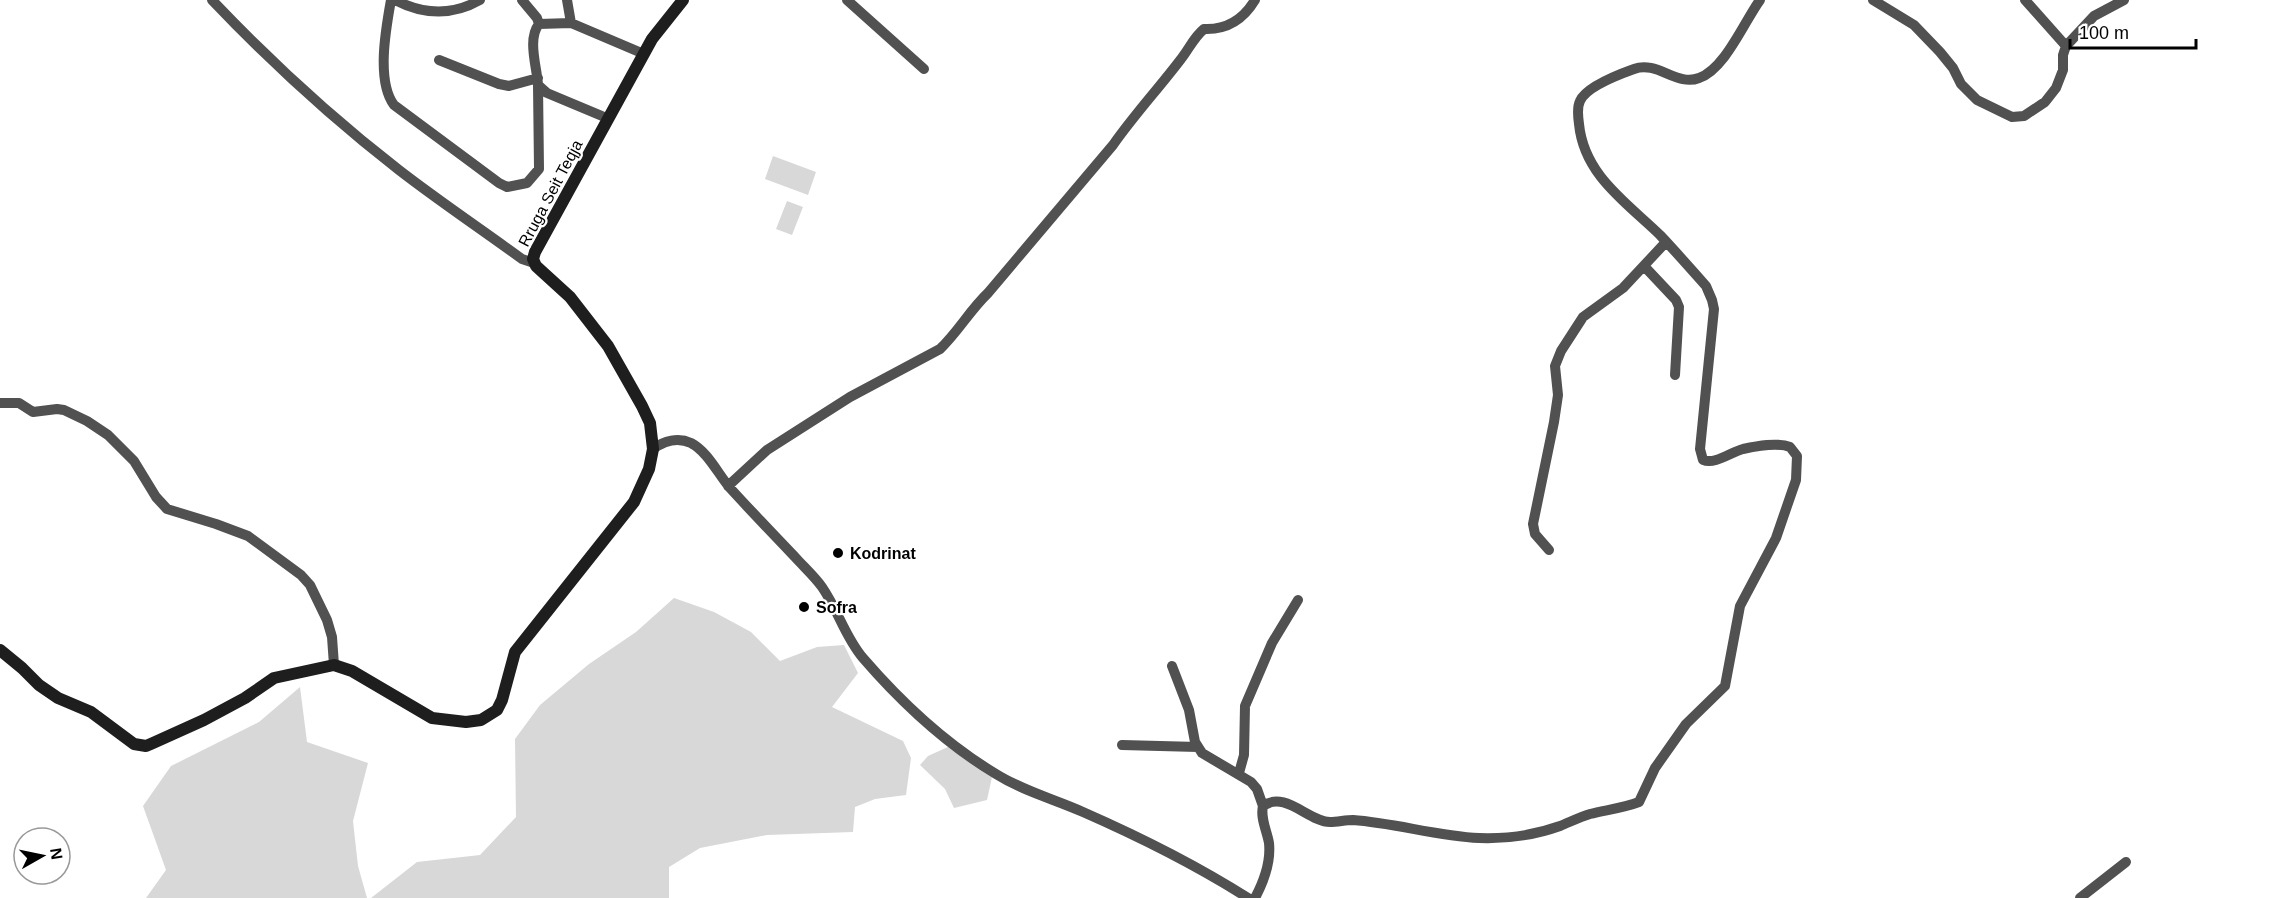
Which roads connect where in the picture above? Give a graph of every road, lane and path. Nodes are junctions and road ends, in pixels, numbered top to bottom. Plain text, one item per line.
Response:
1 (212, 0) edge
2 (393, 0) edge
3 (480, 0) edge
4 (522, 0) edge
5 (567, 0) edge
6 (683, 0) edge
7 (847, 0) edge
8 (1256, 0) edge
9 (1760, 0) edge
10 (1873, 0) edge
11 (2025, 0) edge
12 (2124, 0) edge
13 (571, 23) junction
14 (539, 24) junction
15 (2066, 46) junction
16 (644, 54) junction
17 (439, 60) dead end
18 (924, 69) dead end
19 (538, 82) junction
20 (602, 116) dead end
21 (1666, 242) junction
22 (534, 263) junction
23 (1644, 266) junction
24 (1674, 375) dead end
25 (0, 403) edge
26 (653, 449) junction
27 (728, 486) junction
28 (1550, 550) dead end
29 (1298, 600) dead end
30 (0, 650) edge
31 (334, 665) junction
32 (1172, 666) dead end
33 (1122, 745) dead end
34 (1198, 747) junction
35 (1239, 773) junction
36 (1263, 806) junction
37 (2126, 862) dead end
38 (1248, 898) edge
39 (1255, 898) edge
40 (2080, 898) edge

1 - 22 street
2 - 3 street
2 - 19 street
4 - 14 street
5 - 13 street
6 - 16 main road, Rruga Seit Teqja
7 - 18 street
8 - 27 street
9 - 21 street
10 - 15 street
11 - 15 street
12 - 15 street
13 - 14 street
13 - 16 street
14 - 19 street
16 - 22 main road, Rruga Seit Teqja
17 - 19 street
19 - 20 street
21 - 23 street
21 - 36 street
22 - 26 main road, Rruga Seit Teqja
23 - 24 street
23 - 28 street
25 - 31 street
26 - 27 street
26 - 31 main road
27 - 38 street
29 - 35 street
30 - 31 main road
32 - 34 street
33 - 34 street
34 - 35 street
35 - 36 street
36 - 39 street
37 - 40 street

